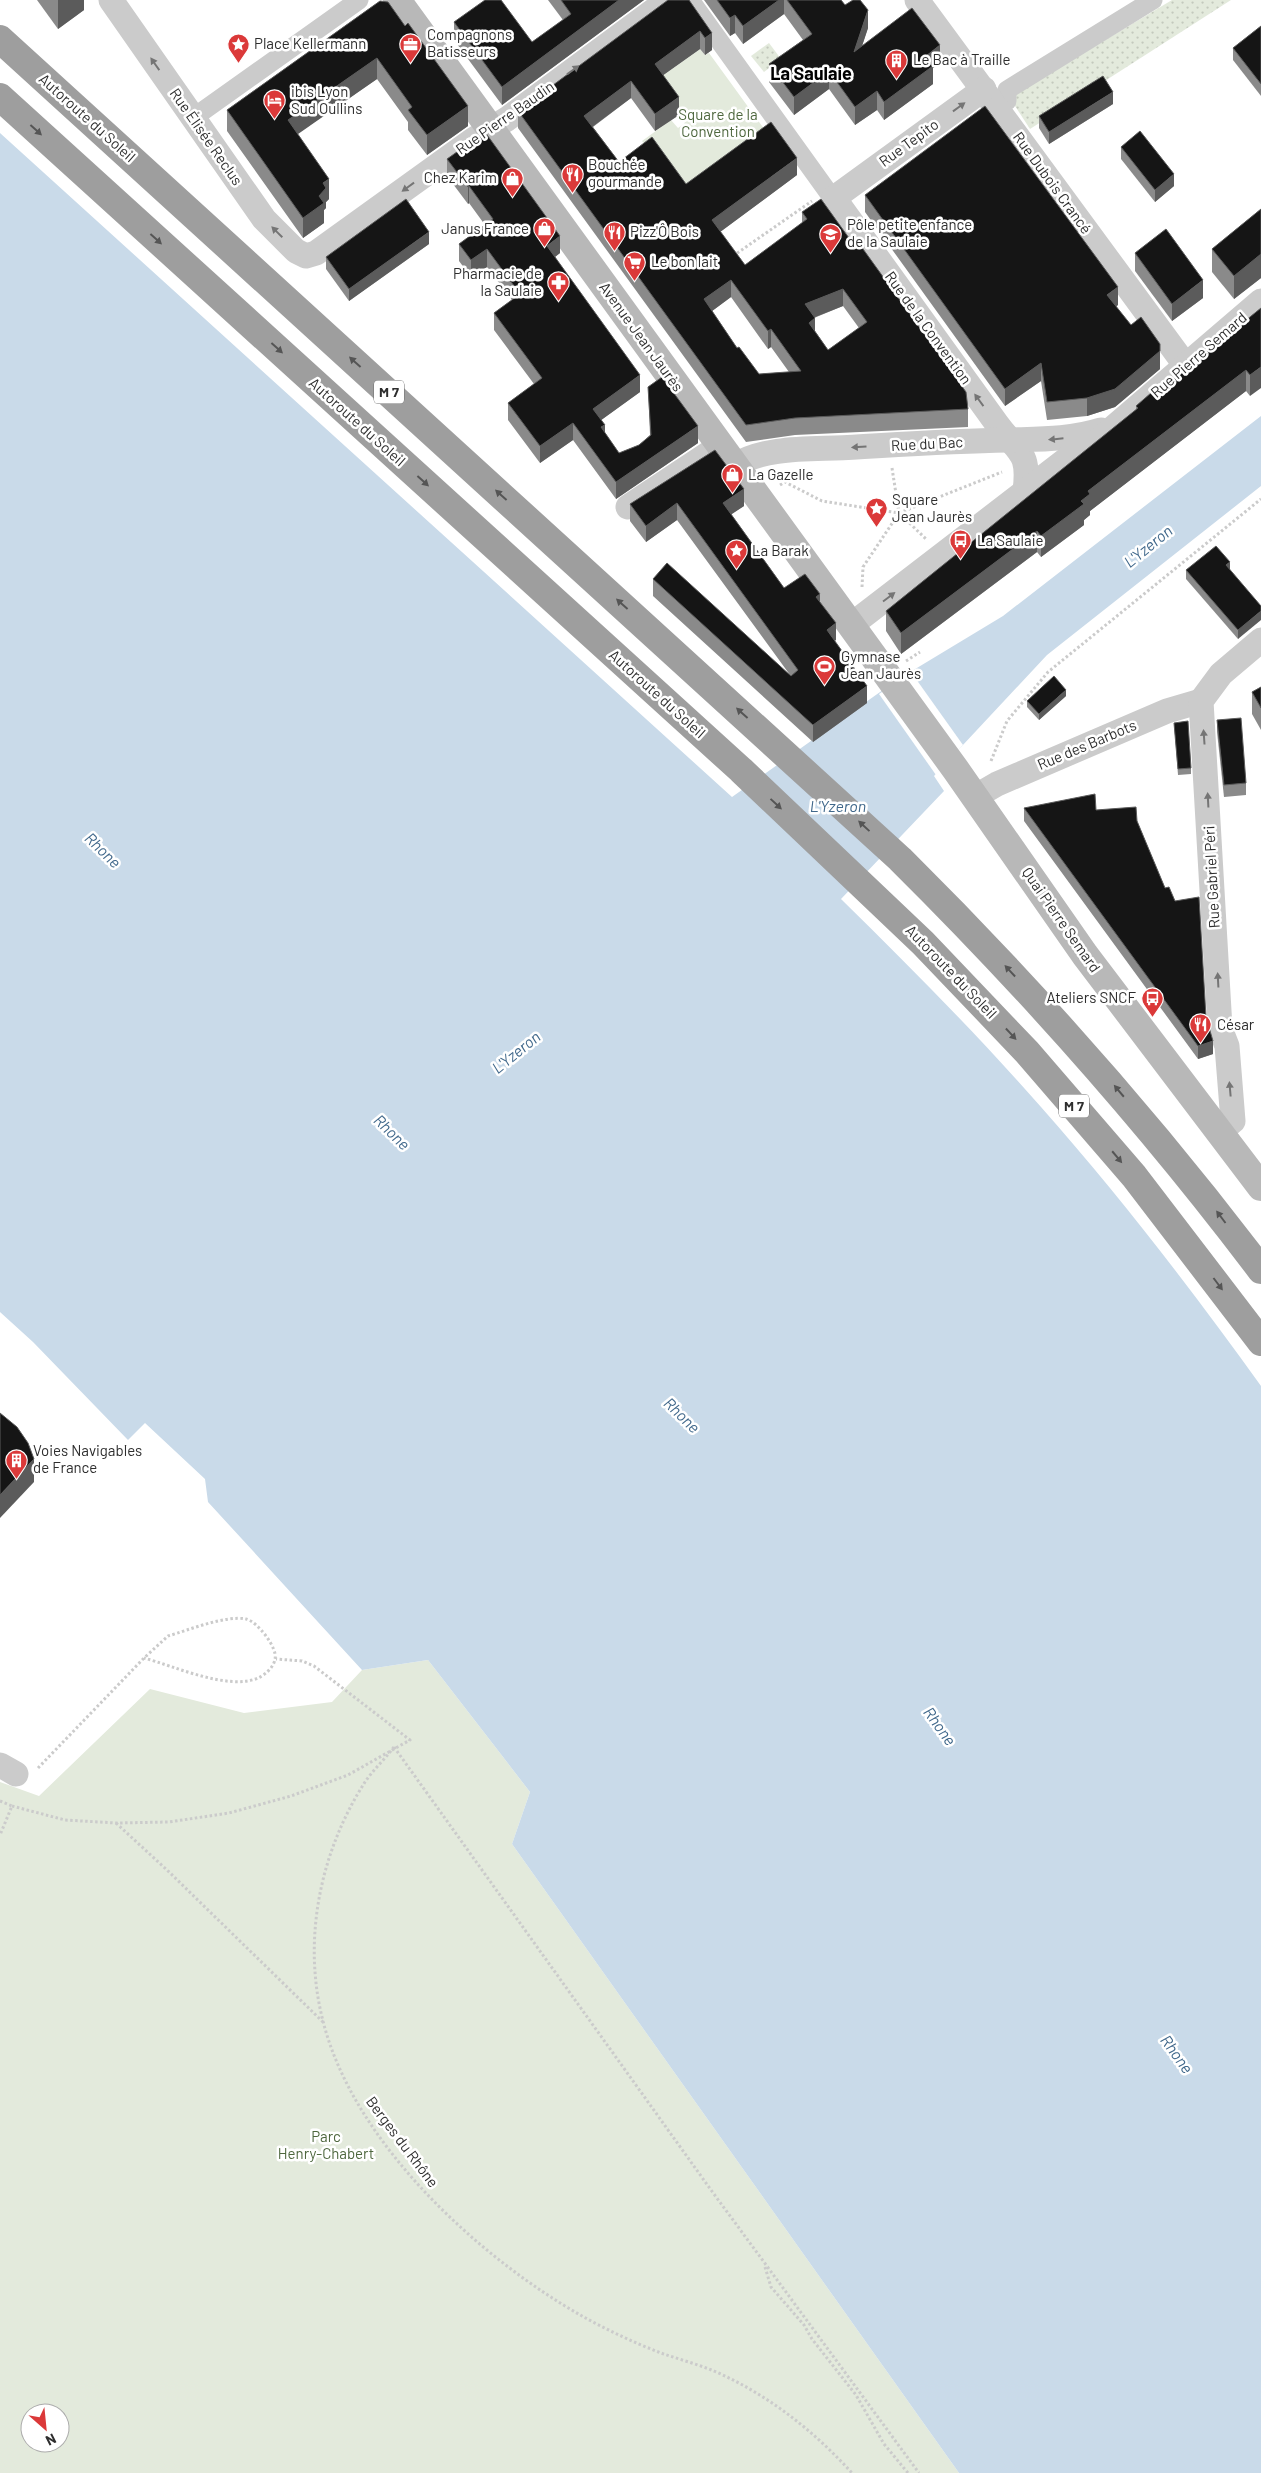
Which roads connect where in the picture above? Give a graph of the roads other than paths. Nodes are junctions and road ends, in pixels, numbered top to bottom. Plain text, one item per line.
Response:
1 (111, 0) edge
2 (359, 0) edge
3 (397, 0) edge
4 (668, 0) edge
5 (690, 0) edge
6 (917, 0) edge
7 (1153, 0) edge
8 (0, 33) edge
9 (0, 39) edge
10 (32, 68) junction
11 (984, 89) junction
12 (0, 97) edge
13 (1007, 101) dead end
14 (193, 118) junction
15 (490, 128) junction
16 (834, 198) junction
17 (316, 253) joint
18 (1261, 301) edge
19 (1186, 366) junction
20 (1120, 423) junction
21 (1008, 440) junction
22 (727, 456) junction
23 (1025, 491) junction
24 (628, 507) dead end
25 (850, 626) junction
26 (1261, 640) edge
27 (1201, 701) junction
28 (956, 770) joint
29 (977, 799) junction
30 (1220, 1132) junction
31 (1261, 1187) edge
32 (1261, 1270) edge
33 (1261, 1342) edge

14 -> 1 street, Rue Élisée Reclus
2 - 14 street
3 - 15 main road, Avenue Jean Jaurès
15 -> 4 street, Rue Pierre Baudin
5 - 16 street, Rue de la Convention
6 - 11 street, Rue Dubois Crancé
7 - 13 street
8 - 10 highway
9 - 10 highway, Autoroute du Soleil / M 7
32 -> 10 highway, Autoroute du Soleil / M 7
16 -> 11 street, Rue Tepito
11 - 19 street, Rue Dubois Crancé
12 -> 33 highway, Autoroute du Soleil / M 7
17 -> 14 street, Rue Élisée Reclus
15 -> 17 street, Rue Pierre Baudin
15 - 22 main road, Avenue Jean Jaurès
21 -> 16 street, Rue de la Convention
18 - 19 street, Rue Pierre Semard
19 - 20 street, Rue Pierre Semard
20 -> 21 street, Rue du Bac
20 - 23 street, Rue Pierre Semard
21 -> 22 street, Rue du Bac
21 - 23 street, Rue de la Convention
22 - 24 street, Rue du Bac
22 - 25 main road, Avenue Jean Jaurès
25 -> 23 street, Rue Pierre Semard
25 - 28 main road, Avenue Jean Jaurès
26 - 27 street
27 - 29 street, Rue des Barbots
30 -> 27 street, Rue Gabriel Péri
28 - 29 main road, Quai Pierre Semard
29 - 30 main road, Quai Pierre Semard
30 - 31 main road, Quai Pierre Semard

